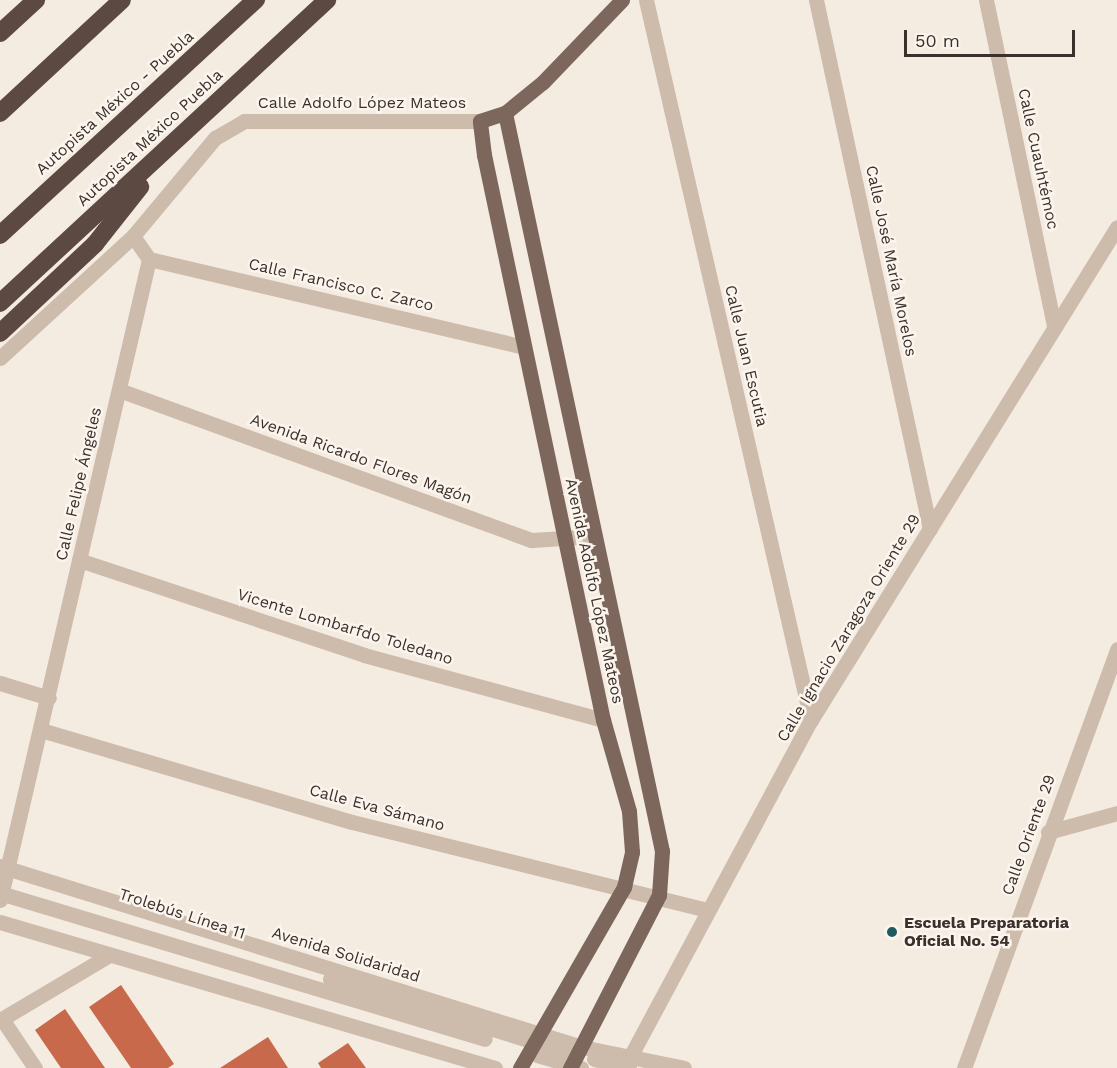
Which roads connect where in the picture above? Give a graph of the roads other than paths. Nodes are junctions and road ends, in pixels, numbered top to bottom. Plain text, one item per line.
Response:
1 (36, 0) edge
2 (122, 0) edge
3 (256, 0) edge
4 (327, 0) edge
5 (622, 0) edge
6 (646, 0) edge
7 (816, 0) edge
8 (986, 0) edge
9 (0, 33) edge
10 (0, 113) edge
11 (505, 113) junction
12 (480, 121) junction
13 (168, 150) junction
14 (1117, 227) edge
15 (0, 235) edge
16 (134, 236) junction
17 (149, 259) junction
18 (0, 303) edge
19 (1054, 325) junction
20 (0, 333) edge
21 (524, 347) junction
22 (0, 358) edge
23 (119, 390) junction
24 (930, 529) junction
25 (595, 536) junction
26 (565, 539) junction
27 (79, 560) junction
28 (1117, 649) edge
29 (0, 683) edge
30 (49, 698) junction
31 (603, 720) junction
32 (811, 720) junction
33 (41, 730) junction
34 (1117, 813) edge
35 (1048, 832) junction
36 (3, 872) edge
37 (624, 886) junction
38 (1, 895) edge
39 (659, 895) junction
40 (707, 910) junction
41 (0, 922) edge
42 (108, 956) junction
43 (1, 1019) edge
44 (535, 1043) junction
45 (576, 1061) edge
46 (629, 1062) edge
47 (35, 1068) edge
48 (495, 1068) edge
49 (520, 1068) edge
50 (684, 1068) edge
51 (964, 1068) edge

1 - 9 highway
2 - 10 highway
3 - 15 highway, Autopista México - Puebla
4 - 13 highway, Autopista México Puebla
5 - 11 main road
6 - 32 street, Calle Juan Escutia
7 - 24 street, Calle José María Morelos
8 - 19 street, Calle Cuauhtémoc
11 - 12 main road
11 - 25 main road, Avenida Adolfo López Mateos
12 - 16 street, Calle Adolfo López Mateos
12 - 21 main road, Avenida Adolfo López Mateos
13 - 18 highway, Autopista México Puebla
13 - 20 highway
14 - 19 street, Calle Ignacio Zaragoza Oriente 29
16 - 17 street
16 - 22 street
17 - 21 street, Calle Francisco C. Zarco
17 - 23 street, Calle Felipe Ángeles
19 - 24 street, Calle Ignacio Zaragoza Oriente 29
21 - 26 main road, Avenida Adolfo López Mateos
23 - 26 street, Avenida Ricardo Flores Magón
23 - 27 street, Calle Felipe Ángeles
24 - 32 street, Calle Ignacio Zaragoza Oriente 29
25 - 26 street, Avenida Ricardo Flores Magón
25 - 39 main road, Avenida Adolfo López Mateos
26 - 31 main road, Avenida Adolfo López Mateos
27 - 30 street, Calle Felipe Ángeles
27 - 31 street, Vicente Lombarfdo Toledano
28 - 35 street, Calle Oriente 29
29 - 30 street
30 - 33 street, Calle Felipe Ángeles
31 - 37 main road, Avenida Adolfo López Mateos
32 - 40 street, Calle Ignacio Zaragoza Oriente 29
33 - 36 street, Calle Felipe Ángeles
33 - 37 street, Calle Eva Sámano
34 - 35 street
35 - 51 street, Calle Oriente 29
36 - 38 street, Calle Felipe Ángeles
36 - 44 street, Trolebús Línea 11
37 - 39 street, Calle Eva Sámano
37 - 44 main road, Avenida Adolfo López Mateos
38 - 44 street, Trolebús Línea 11
39 - 40 street, Calle Eva Sámano
39 - 45 main road, Avenida Adolfo López Mateos
40 - 46 street, Calle Ignacio Zaragoza Oriente 29
41 - 42 street
42 - 43 street
42 - 48 street
43 - 47 street
44 - 45 street, Trolebús Línea 11
44 - 45 street
44 - 49 main road, Avenida Adolfo López Mateos
45 - 46 street, Trolebús Línea 11
46 - 50 street

